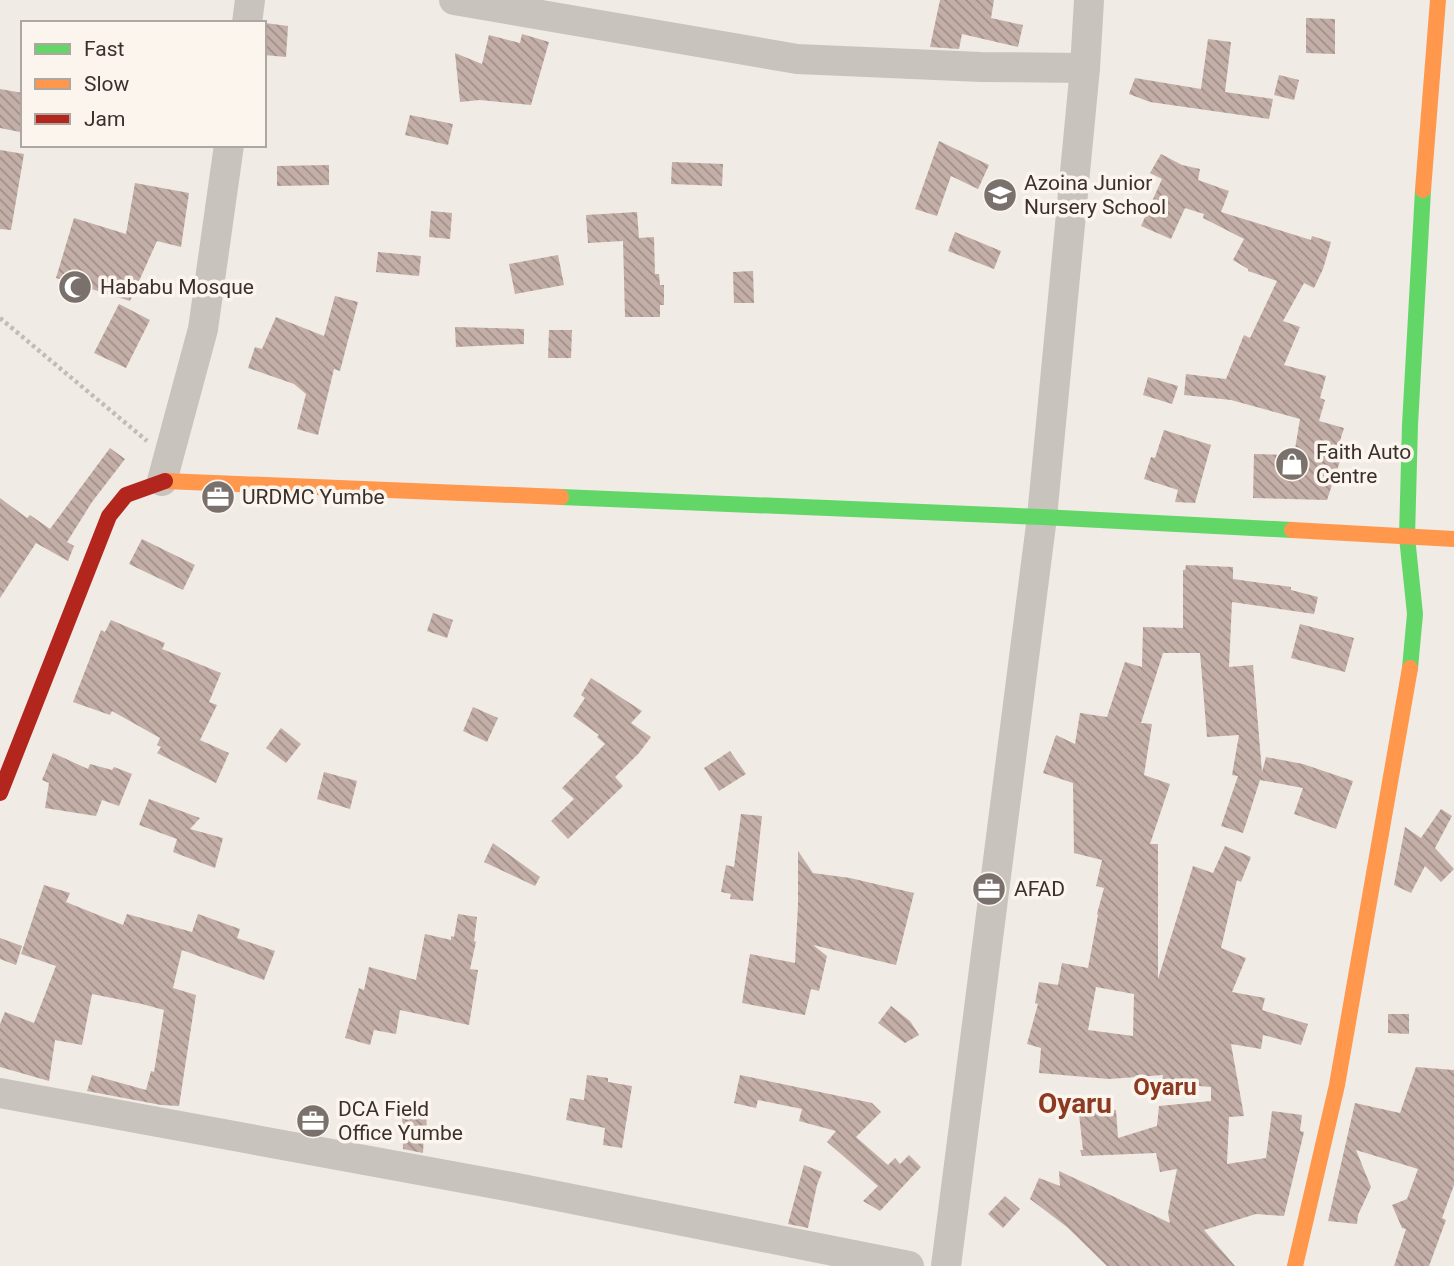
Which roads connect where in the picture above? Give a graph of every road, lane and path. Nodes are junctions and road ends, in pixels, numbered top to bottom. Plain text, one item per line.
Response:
1 (250, 0) edge
2 (454, 0) edge
3 (1089, 0) edge
4 (1438, 0) edge
5 (247, 21) edge
6 (1085, 68) junction
7 (229, 147) edge
8 (0, 318) edge
9 (162, 481) junction
10 (1042, 517) junction
11 (1407, 537) junction
12 (1454, 539) edge
13 (0, 793) edge
14 (0, 1093) edge
15 (909, 1266) edge
16 (946, 1266) edge
17 (1295, 1266) edge

1 - 5 street
2 - 6 street
3 - 6 street
4 - 11 street
6 - 10 street
7 - 9 street
8 - 9 path
9 - 10 street
9 - 13 street
10 - 11 street
10 - 16 street
11 - 12 street
11 - 17 street
14 - 15 street

